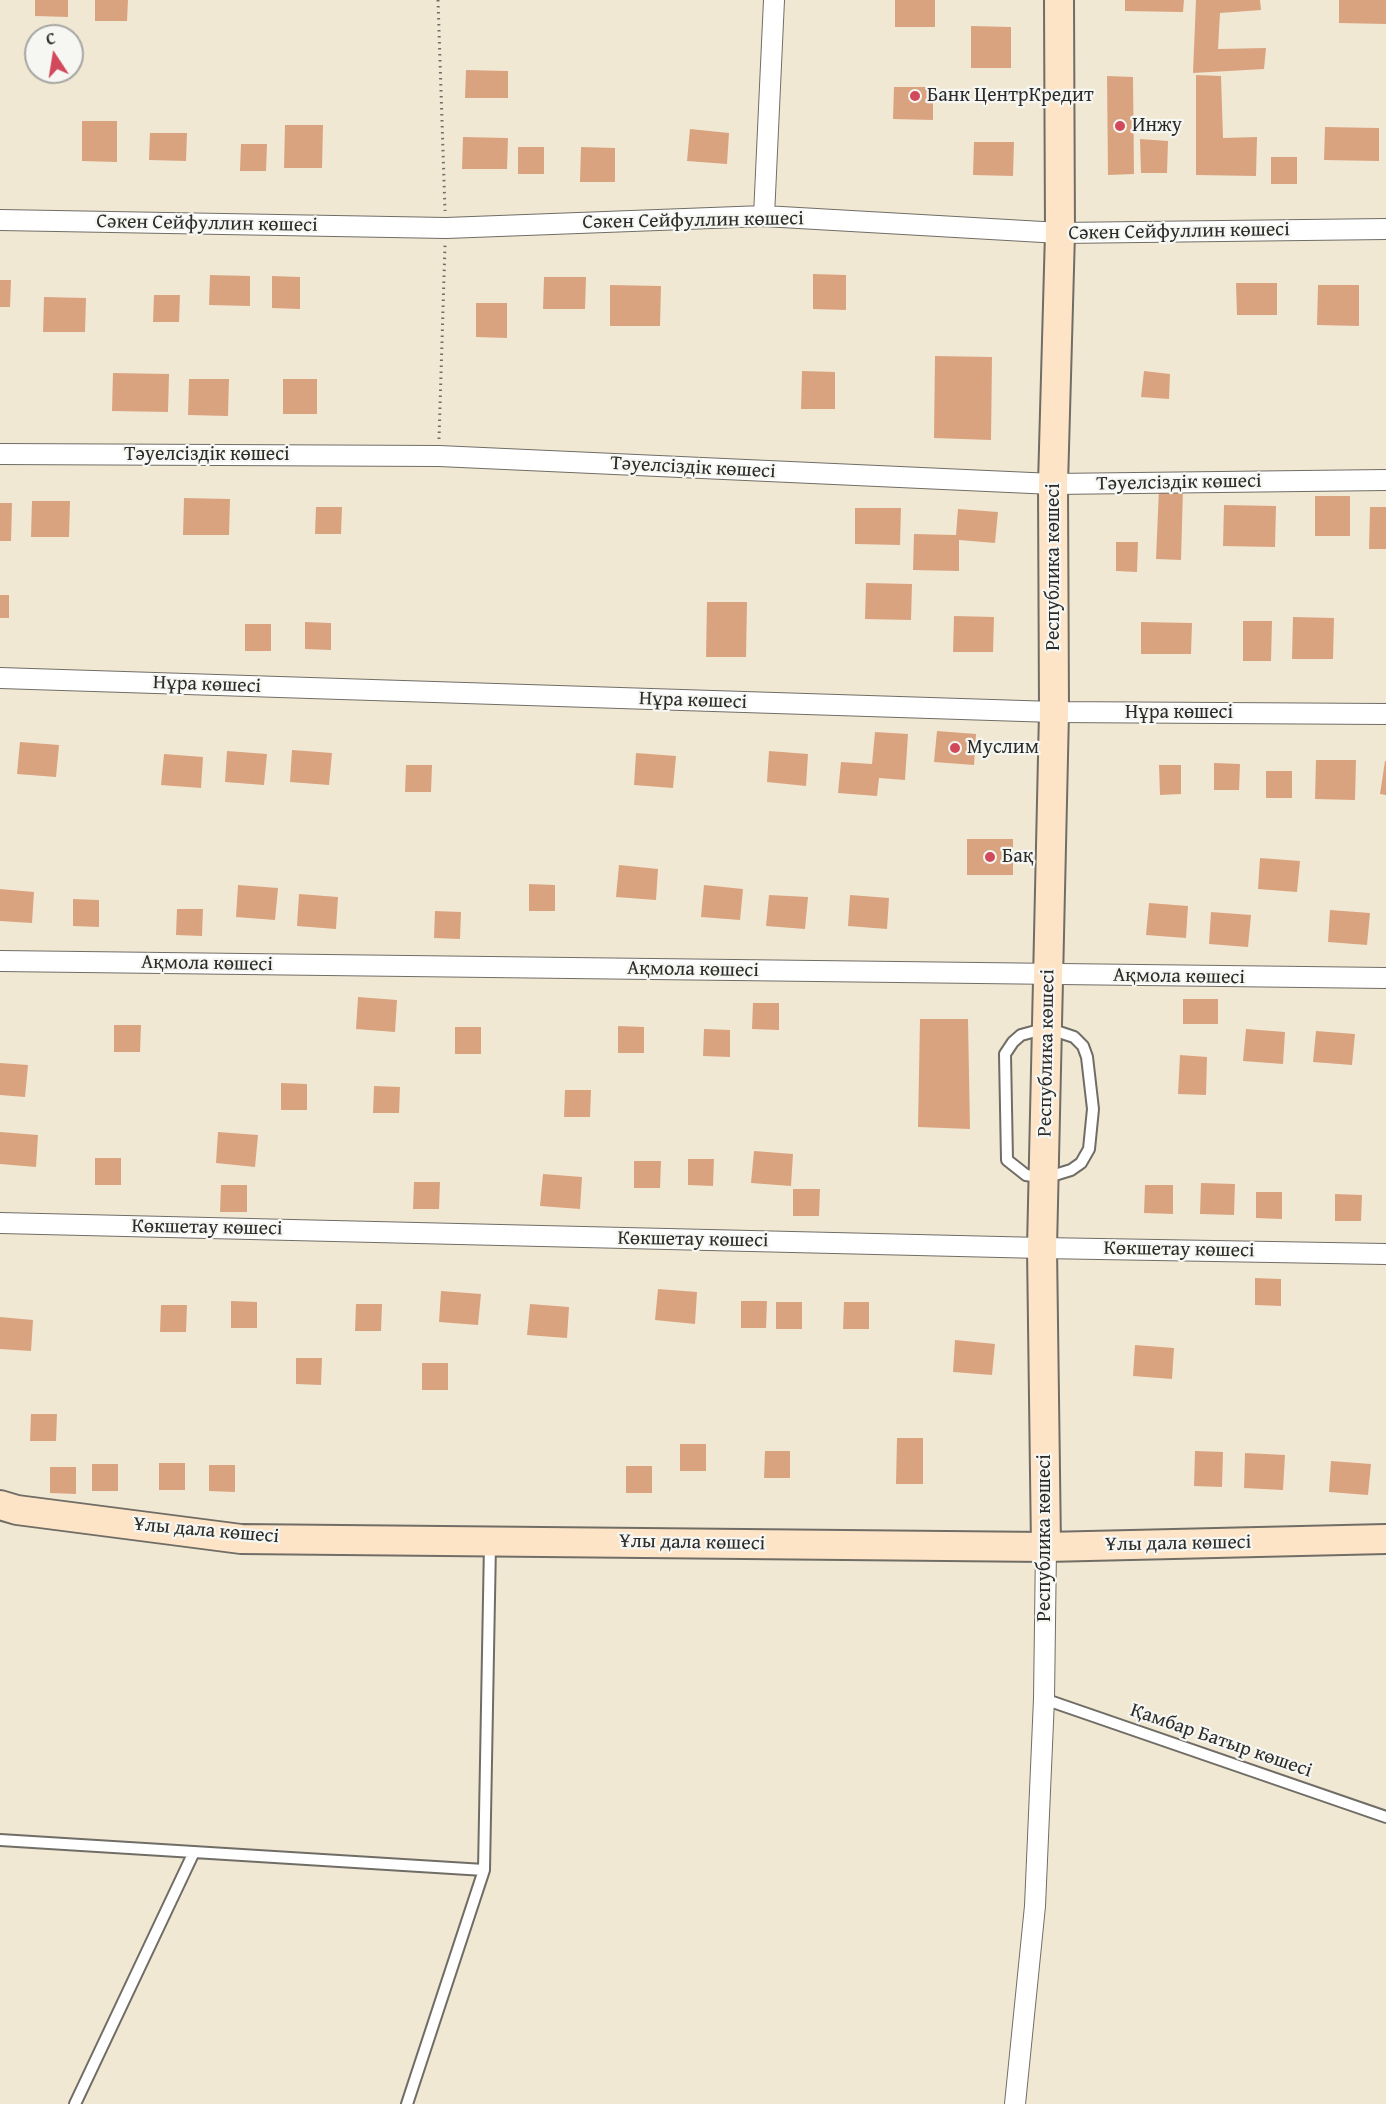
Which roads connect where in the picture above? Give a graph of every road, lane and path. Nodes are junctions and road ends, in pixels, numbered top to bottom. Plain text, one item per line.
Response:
1 (774, 0) edge
2 (1059, 0) edge
3 (764, 216) junction
4 (0, 220) edge
5 (1386, 229) edge
6 (1060, 233) junction
7 (0, 454) edge
8 (1386, 480) edge
9 (1053, 484) junction
10 (0, 678) edge
11 (1054, 712) junction
12 (1386, 714) edge
13 (0, 961) edge
14 (1049, 975) junction
15 (1386, 978) edge
16 (1047, 1028) junction
17 (1045, 1178) junction
18 (0, 1223) edge
19 (1042, 1248) junction
20 (1386, 1254) edge
21 (0, 1505) edge
22 (1386, 1539) edge
23 (490, 1540) junction
24 (1046, 1547) junction
25 (1044, 1699) junction
26 (1386, 1817) edge
27 (0, 1840) edge
28 (194, 1852) junction
29 (484, 1870) junction
30 (75, 2104) edge
31 (407, 2104) edge
32 (1015, 2104) edge

1 - 3 street
2 - 6 street, Республика көшесі
3 - 4 street, Сәкен Сейфуллин көшесі
3 - 6 street, Сәкен Сейфуллин көшесі
5 - 6 street, Сәкен Сейфуллин көшесі
6 - 9 street, Республика көшесі
7 - 9 street, Тәуелсіздік көшесі
8 - 9 street, Тәуелсіздік көшесі
9 - 11 street, Республика көшесі
10 - 11 street, Нұра көшесі
11 - 12 street, Нұра көшесі
11 - 14 street, Республика көшесі
13 - 14 street, Ақмола көшесі
14 - 15 street, Ақмола көшесі
14 - 16 street, Республика көшесі
16 - 17 street, Республика көшесі
16 - 17 lane
16 - 17 lane
17 - 19 street, Республика көшесі
18 - 19 street, Көкшетау көшесі
19 - 20 street, Көкшетау көшесі
19 - 24 street, Республика көшесі
21 - 23 street, Ұлы дала көшесі
22 - 24 street, Ұлы дала көшесі
23 - 24 street, Ұлы дала көшесі
23 - 29 lane
24 - 25 street, Республика көшесі
25 - 26 lane, Қамбар Батыр көшесі
25 - 32 street, Республика көшесі
27 - 28 lane
28 - 29 lane
28 - 30 lane
29 - 31 lane

